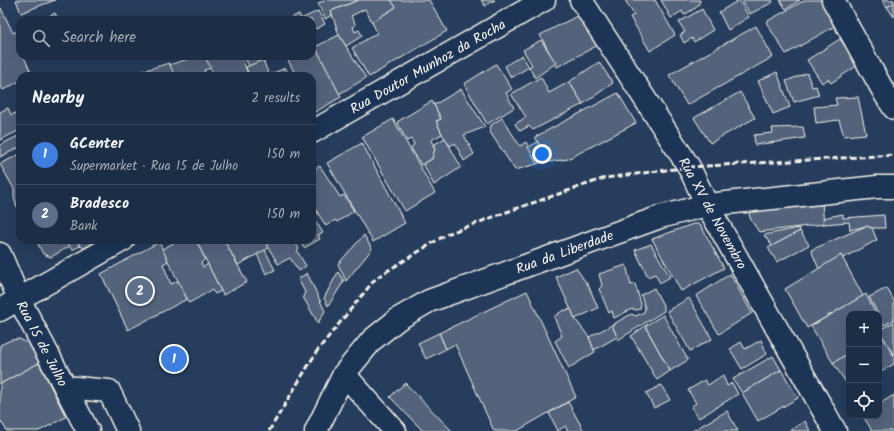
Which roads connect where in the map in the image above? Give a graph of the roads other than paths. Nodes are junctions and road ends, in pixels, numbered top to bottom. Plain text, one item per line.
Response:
1 (544, 0) edge
2 (581, 0) edge
3 (833, 0) edge
4 (891, 100) edge
5 (316, 130) edge
6 (894, 173) edge
7 (886, 187) edge
8 (708, 205) junction
9 (116, 244) edge
10 (0, 254) edge
11 (19, 299) junction
12 (0, 310) edge
13 (344, 374) junction
14 (65, 386) junction
15 (88, 431) edge
16 (128, 431) edge
17 (316, 431) edge
18 (395, 431) edge
19 (835, 431) edge

1 - 5 main road, Rua Doutor Munhoz da Rocha
2 - 8 main road, Rua XV de Novembro
3 - 4 main road
6 - 7 main road, Rua da Liberdade
7 - 8 main road, Rua da Liberdade
8 - 13 main road, Rua da Liberdade
8 - 19 main road, Rua XV de Novembro
9 - 11 main road
10 - 11 main road, Rua 15 de Julho
11 - 12 main road
11 - 14 main road, Rua 15 de Julho
13 - 17 main road, Rua da Liberdade
13 - 18 main road
14 - 15 main road, Rua 15 de Julho
14 - 16 main road

